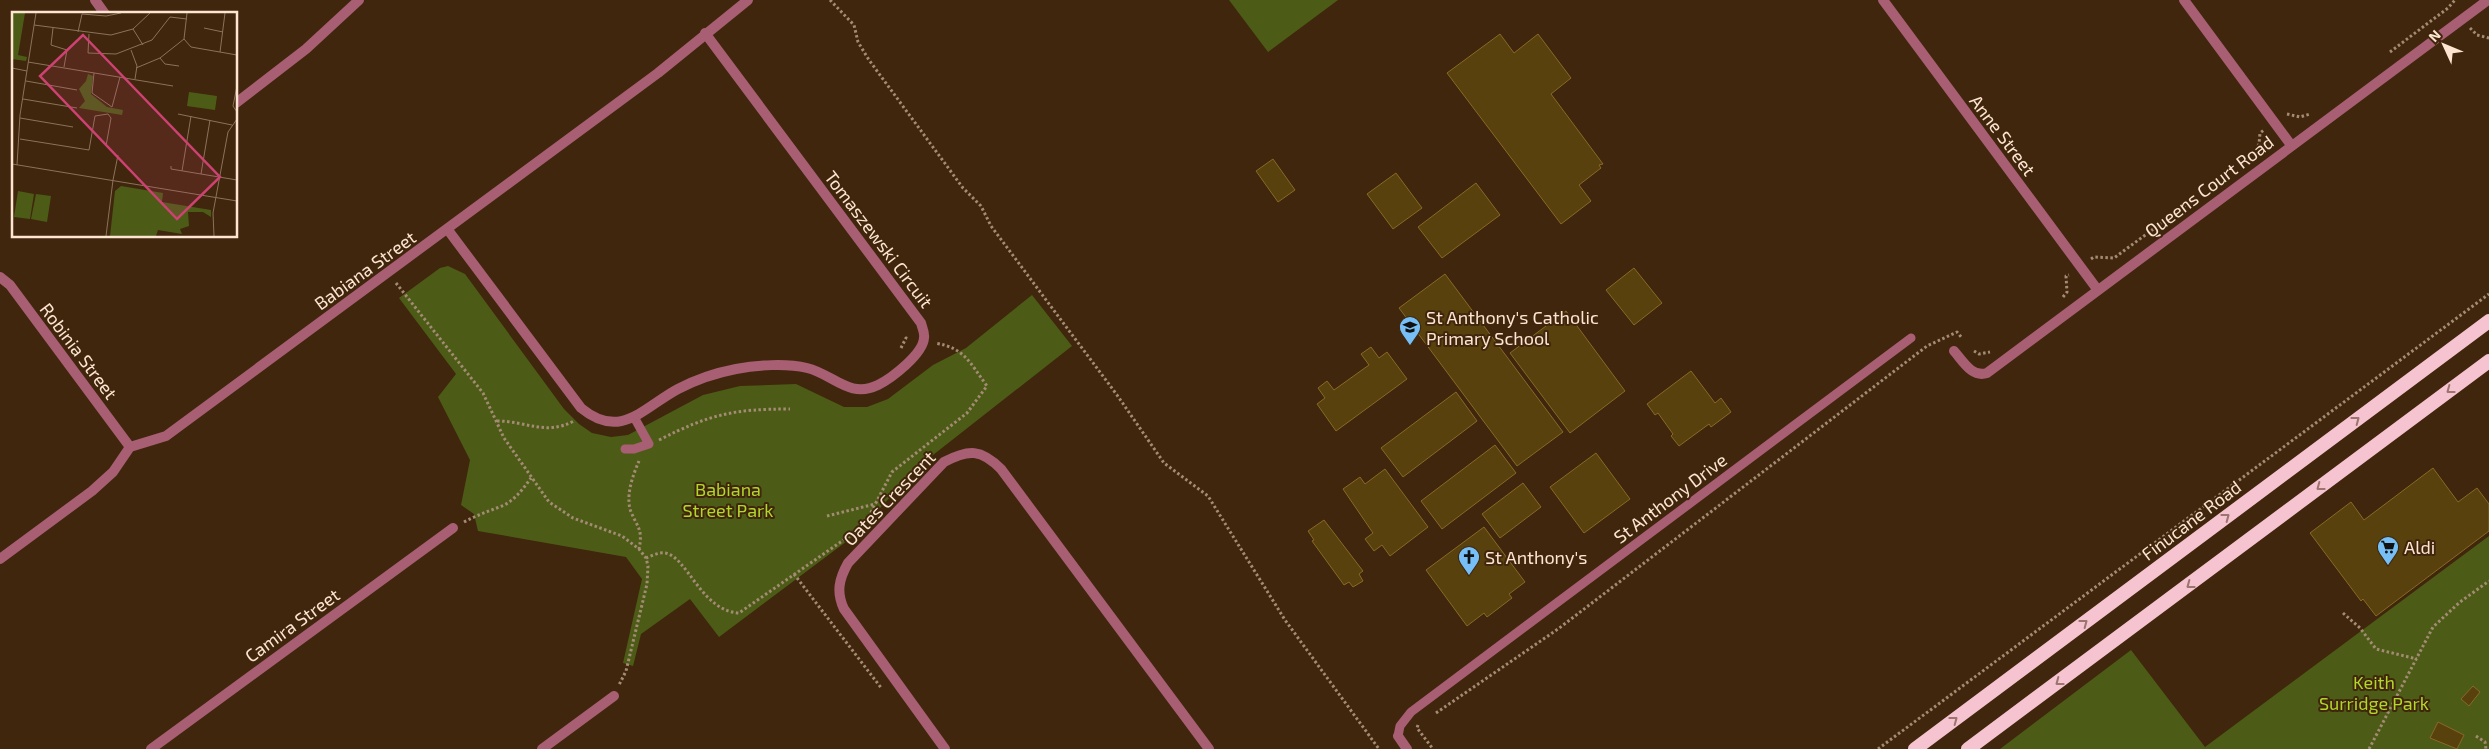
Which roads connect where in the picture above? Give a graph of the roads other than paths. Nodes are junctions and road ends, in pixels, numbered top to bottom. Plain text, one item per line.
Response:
1 (95, 0) edge
2 (359, 0) edge
3 (748, 0) edge
4 (1883, 0) edge
5 (2184, 0) edge
6 (2488, 0) edge
7 (104, 12) edge
8 (705, 34) junction
9 (238, 100) edge
10 (2291, 145) junction
11 (448, 230) junction
12 (0, 277) edge
13 (2097, 289) junction
14 (2489, 321) edge
15 (1911, 338) dead end
16 (1954, 351) dead end
17 (2489, 361) edge
18 (634, 417) junction
19 (130, 447) junction
20 (625, 449) dead end
21 (453, 528) road end
22 (0, 559) edge
23 (614, 696) road end
24 (1398, 736) joint
25 (151, 749) edge
26 (542, 749) edge
27 (945, 749) edge
28 (1209, 749) edge
29 (1407, 749) edge
30 (1915, 749) edge
31 (1968, 749) edge

1 - 7 street
2 - 9 street
3 - 8 street, Babiana Street
4 - 13 street, Anne Street
5 - 10 street
6 - 10 street, Queens Court Road
8 - 11 street, Babiana Street
8 - 18 street, Tomaszewski Circuit
10 - 13 street, Queens Court Road
11 - 18 street
11 - 19 street, Babiana Street
12 - 19 street, Robinia Street
13 - 16 street, Queens Court Road
30 -> 14 highway, Finucane Road
15 - 24 lane, St Anthony Drive
17 -> 31 highway
18 - 20 lane
19 - 22 street
21 - 25 street, Camira Street
23 - 26 street
24 - 29 street, St Anthony Drive
27 - 28 street, Oates Crescent

